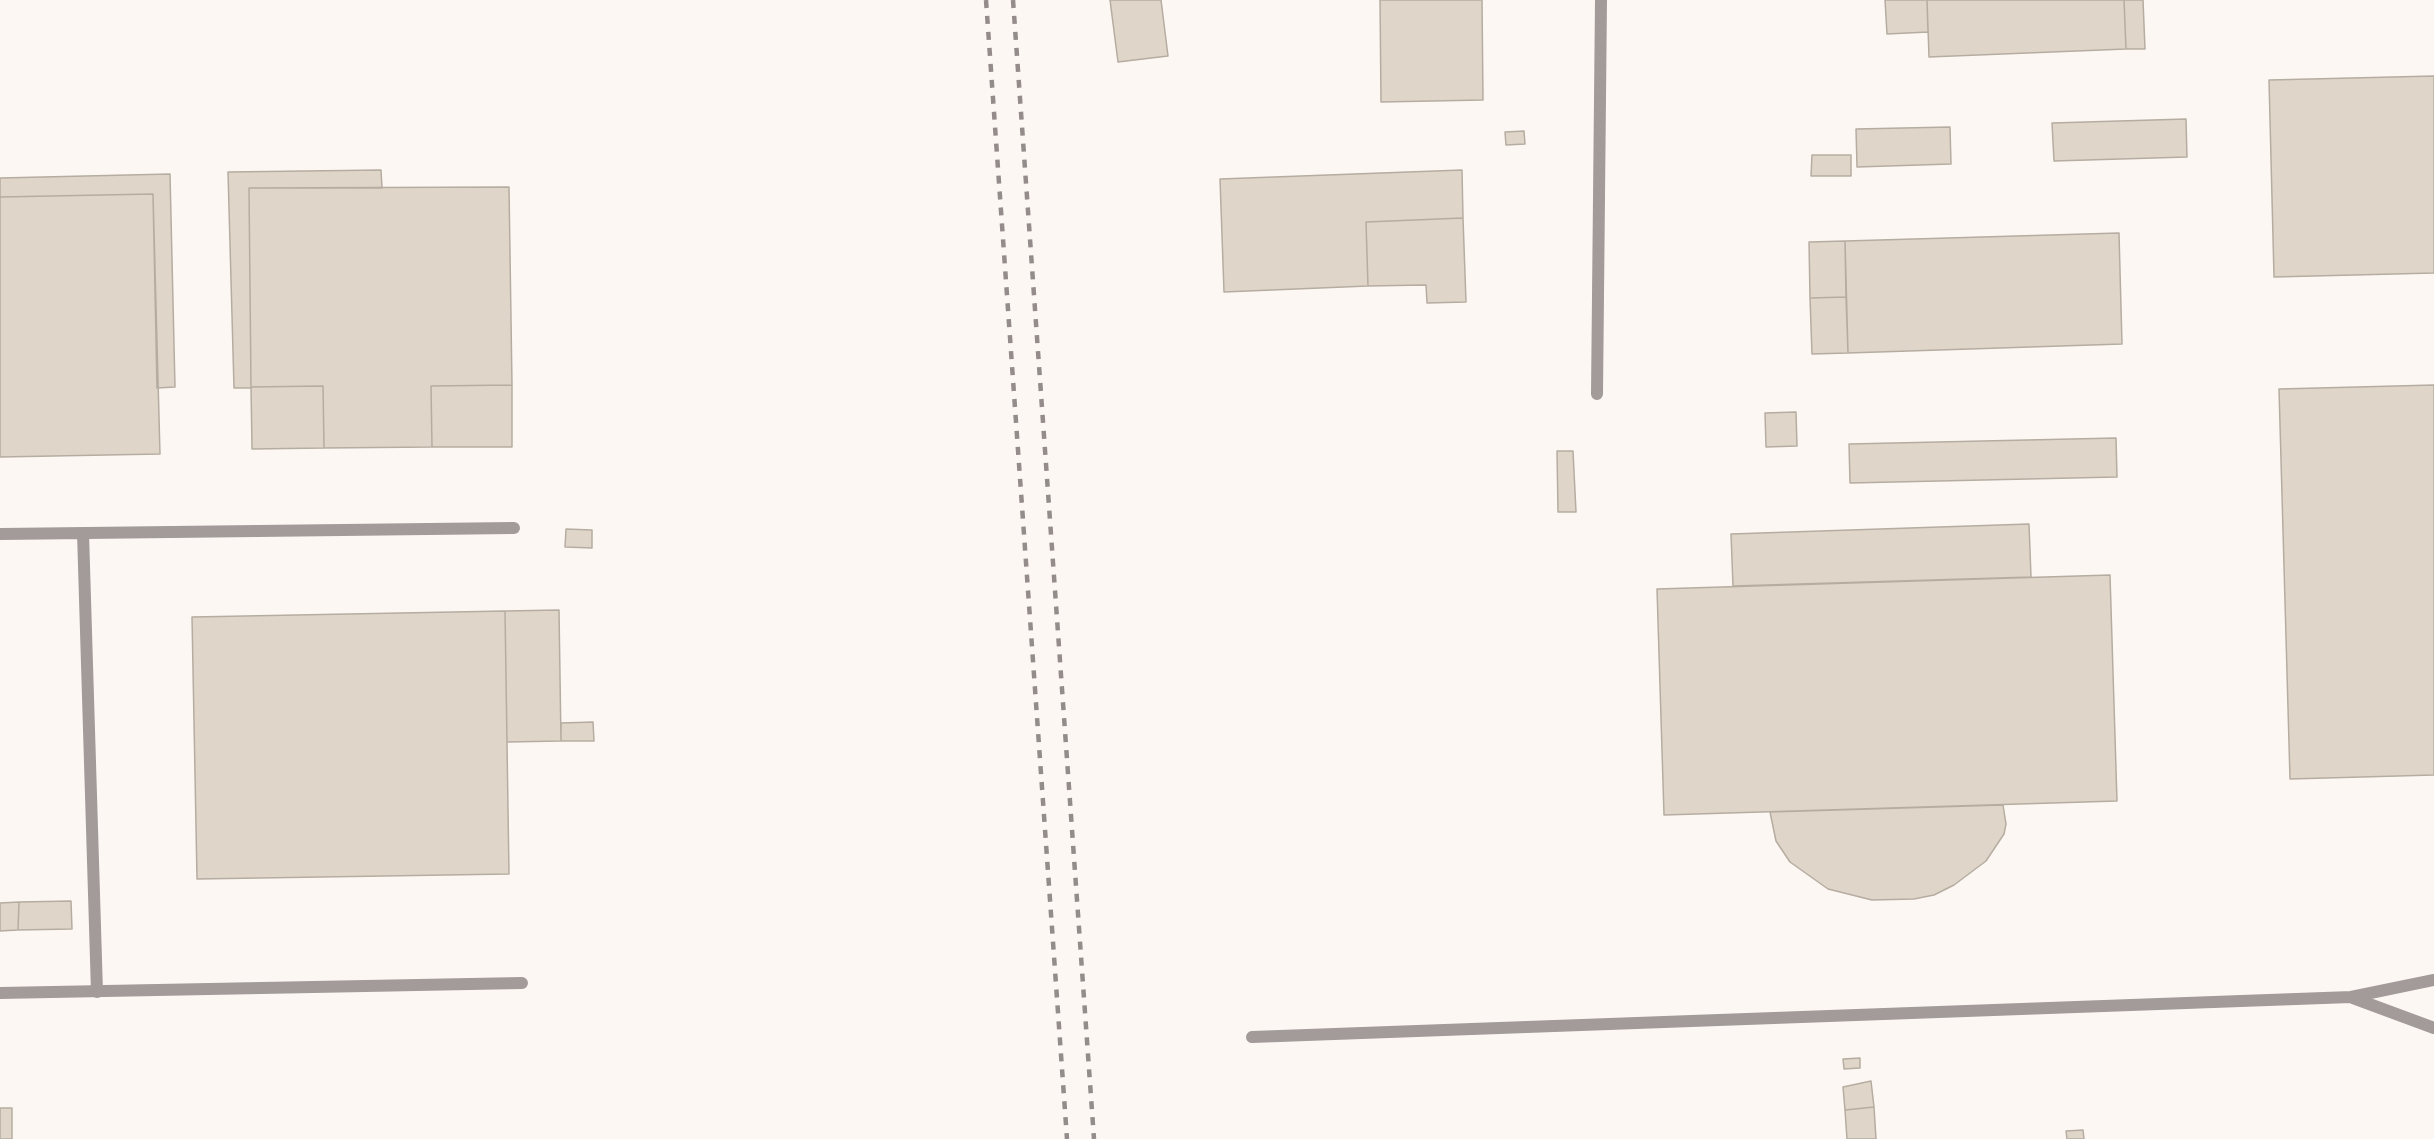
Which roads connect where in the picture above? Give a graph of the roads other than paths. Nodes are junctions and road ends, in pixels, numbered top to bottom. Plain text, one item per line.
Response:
1 (1601, 0) edge
2 (1597, 394) dead end
3 (514, 528) dead end
4 (82, 533) junction
5 (0, 534) edge
6 (2434, 980) edge
7 (522, 983) dead end
8 (97, 992) junction
9 (0, 993) edge
10 (2351, 997) junction
11 (2434, 1028) edge
12 (1252, 1037) dead end

1 - 2 street
3 - 4 street
4 - 5 street
4 - 8 street
6 - 10 street
7 - 8 street
8 - 9 street
10 - 11 street
10 - 12 street

